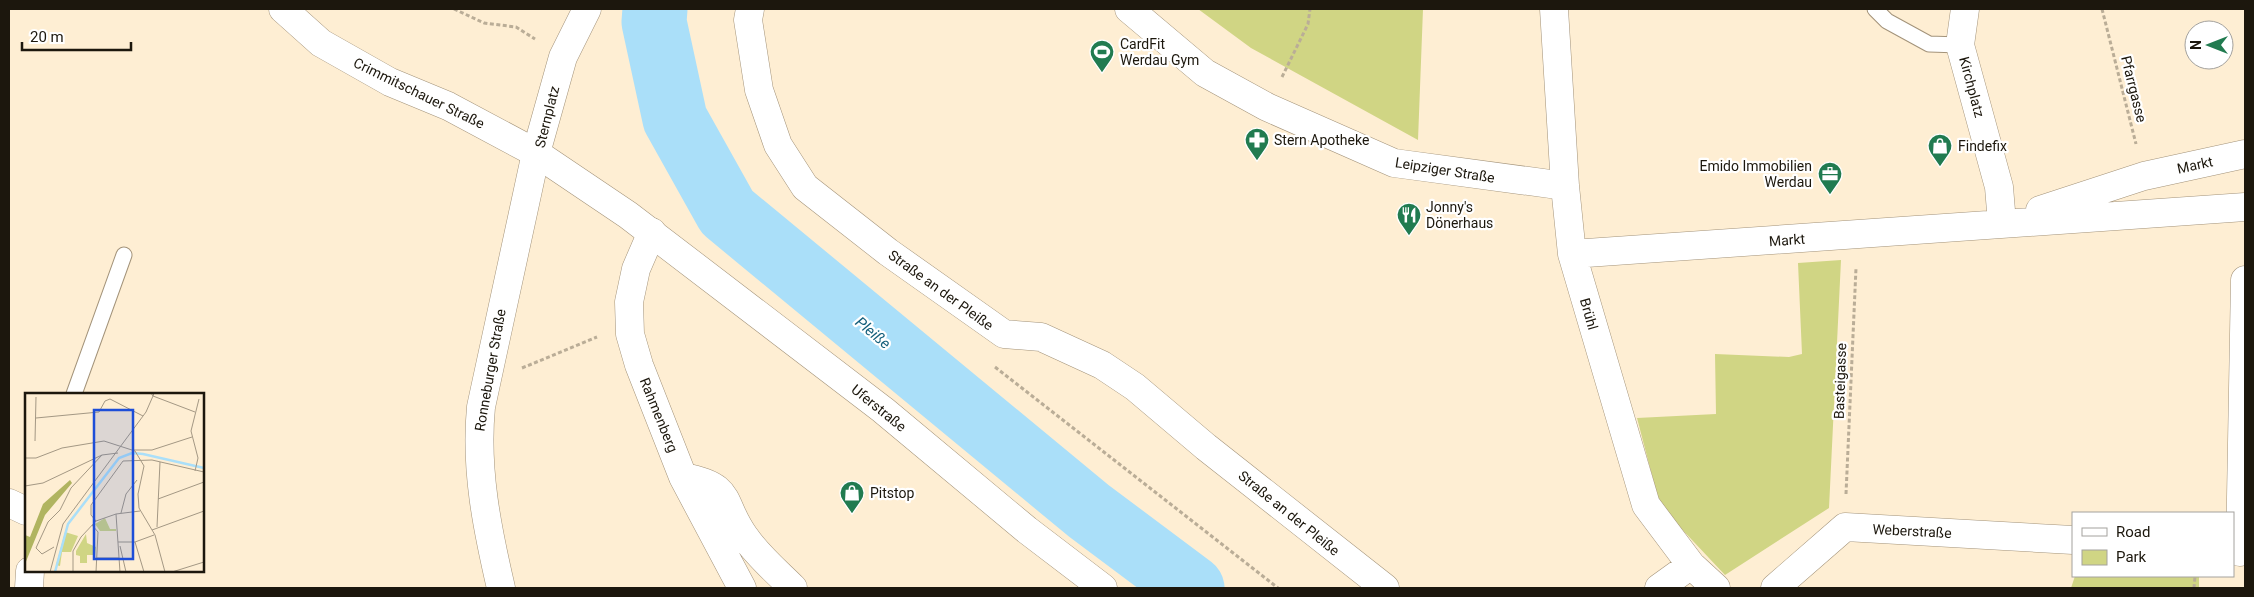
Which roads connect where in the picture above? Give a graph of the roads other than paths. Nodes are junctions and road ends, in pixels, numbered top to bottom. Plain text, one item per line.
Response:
1 (283, 9) edge
2 (587, 9) edge
3 (750, 9) edge
4 (1129, 9) edge
5 (1554, 9) edge
6 (1875, 9) edge
7 (1965, 9) edge
8 (1960, 45) junction
9 (536, 153) junction
10 (2245, 154) edge
11 (1565, 186) junction
12 (2245, 207) edge
13 (2002, 223) junction
14 (652, 232) junction
15 (1572, 254) junction
16 (124, 255) dead end
17 (2245, 280) edge
18 (74, 393) edge
19 (683, 476) junction
20 (9, 503) edge
21 (25, 511) edge
22 (2072, 540) edge
23 (2239, 552) edge
24 (1691, 565) junction
25 (30, 572) edge
26 (29, 588) edge
27 (501, 588) edge
28 (742, 588) edge
29 (793, 588) edge
30 (1103, 588) edge
31 (1385, 588) edge
32 (1659, 588) edge
33 (1716, 588) edge
34 (1775, 588) edge

1 - 9 street, Crimmitschauer Straße
2 - 9 street, Sternplatz
3 - 31 street, Straße an der Pleiße
4 - 11 street, Leipziger Straße
5 - 11 street, Brühl
6 - 8 lane
7 - 8 street, Kirchplatz
8 - 13 street, Kirchplatz
9 - 14 street, Sternplatz
9 - 27 street, Ronneburger Straße
10 - 13 street, Markt
11 - 15 street, Brühl
12 - 13 street, Markt
13 - 15 street, Markt
14 - 19 street, Rahmenberg
14 - 30 street, Uferstraße
15 - 24 street, Brühl
16 - 18 lane
17 - 23 street
19 - 28 street, Rahmenberg
19 - 29 street
20 - 21 street
22 - 34 street, Weberstraße
24 - 32 street
24 - 33 street, Brühl
25 - 26 street

